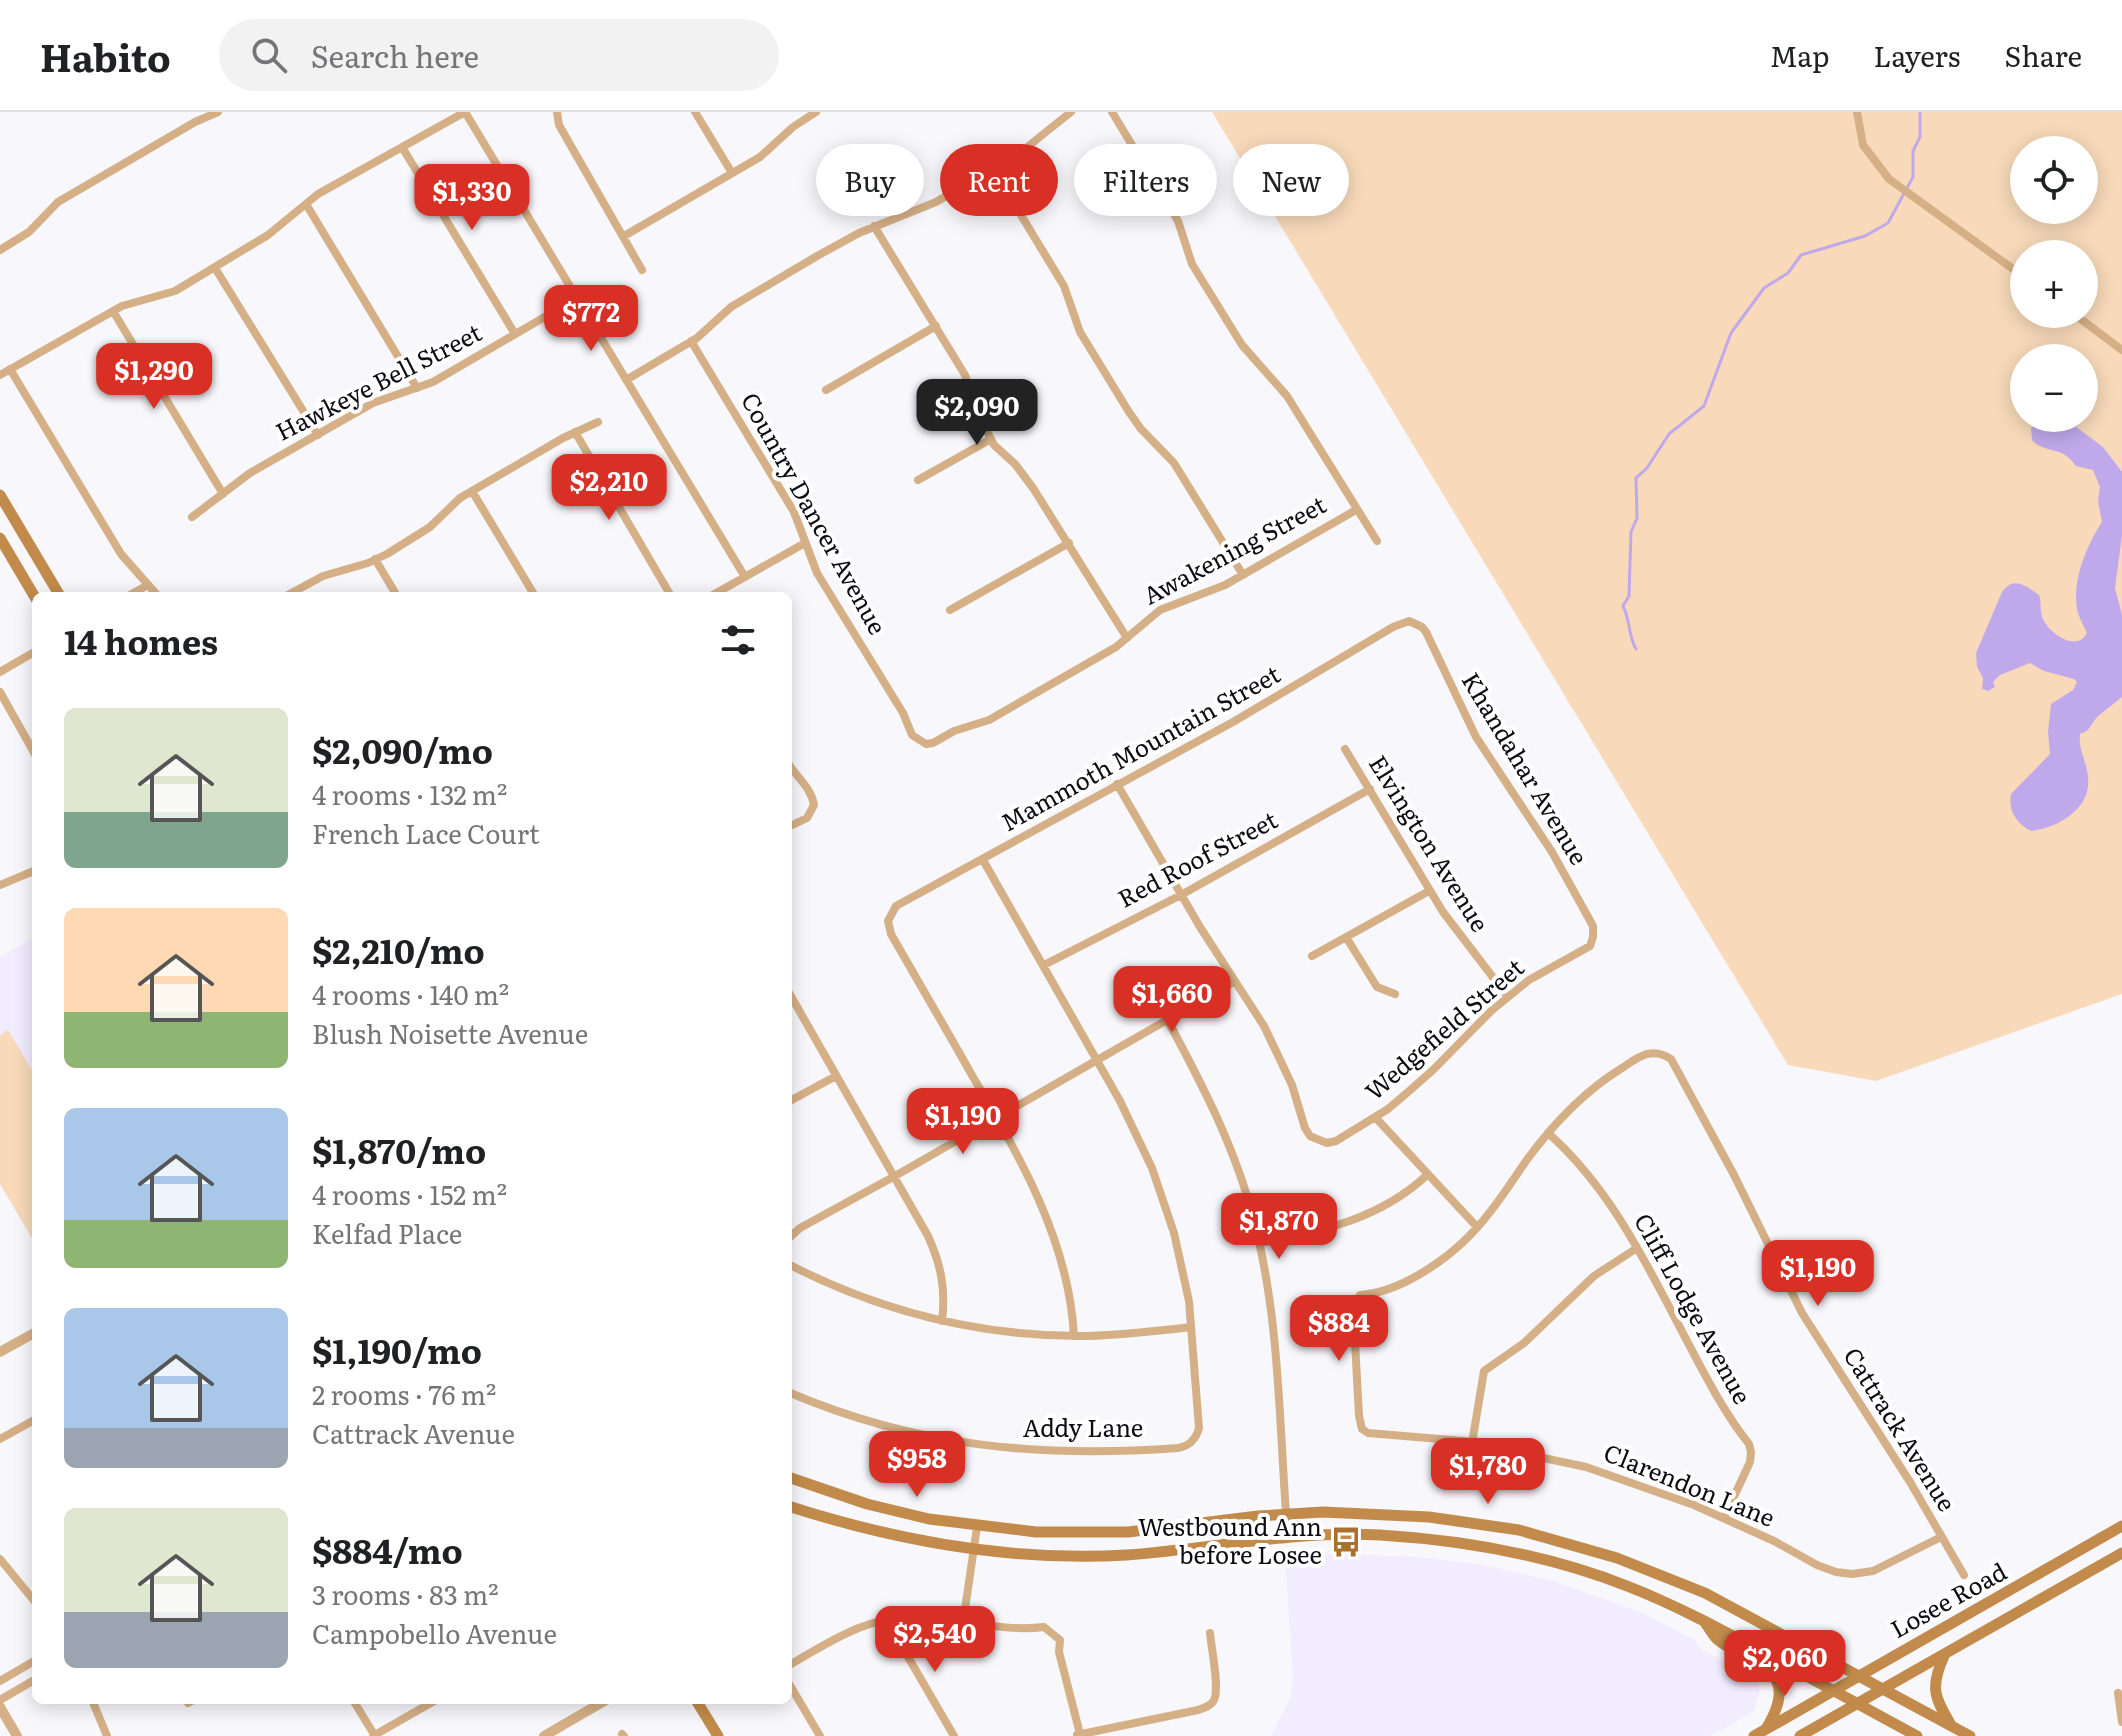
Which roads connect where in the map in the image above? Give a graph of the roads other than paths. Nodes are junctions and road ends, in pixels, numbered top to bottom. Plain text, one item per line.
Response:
1 (218, 112) edge
2 (465, 112) edge
3 (557, 112) edge
4 (695, 112) edge
5 (816, 112) edge
6 (1071, 112) edge
7 (1112, 112) edge
8 (1857, 112) edge
9 (1033, 144) edge
10 (402, 147) junction
11 (732, 173) junction
12 (940, 198) edge
13 (306, 204) junction
14 (1022, 216) edge
15 (874, 226) junction
16 (624, 236) junction
17 (0, 250) edge
18 (2010, 267) edge
19 (215, 268) junction
20 (642, 270) dead end
21 (113, 311) junction
22 (548, 315) dead end
23 (936, 326) junction
24 (2093, 328) edge
25 (515, 334) junction
26 (691, 341) junction
27 (2122, 350) edge
28 (10, 369) junction
29 (0, 375) edge
30 (626, 380) junction
31 (417, 388) junction
32 (826, 390) dead end
33 (598, 422) dead end
34 (575, 432) junction
35 (318, 435) junction
36 (991, 439) junction
37 (918, 480) dead end
38 (472, 491) junction
39 (223, 494) junction
40 (0, 495) edge
41 (1356, 510) junction
42 (192, 517) dead end
43 (0, 538) edge
44 (1377, 541) dead end
45 (805, 543) junction
46 (1069, 543) junction
47 (375, 559) junction
48 (1243, 575) junction
49 (745, 577) junction
50 (148, 585) junction
51 (32, 592) edge
52 (58, 592) edge
53 (135, 592) edge
54 (154, 592) edge
55 (293, 592) edge
56 (395, 592) edge
57 (533, 592) edge
58 (669, 592) edge
59 (718, 592) edge
60 (950, 610) dead end
61 (1416, 623) joint
62 (1127, 638) junction
63 (32, 653) edge
64 (0, 672) edge
65 (0, 692) edge
66 (926, 744) joint
67 (32, 749) edge
68 (1345, 749) dead end
69 (792, 770) edge
70 (1117, 784) junction
71 (1370, 789) junction
72 (792, 825) edge
73 (983, 860) junction
74 (32, 872) edge
75 (0, 885) edge
76 (1429, 891) junction
77 (1181, 895) junction
78 (1346, 937) junction
79 (1593, 937) joint
80 (1312, 956) dead end
81 (1044, 965) junction
82 (1235, 981) junction
83 (1395, 994) dead end
84 (1508, 997) junction
85 (792, 998) edge
86 (1167, 1019) junction
87 (1096, 1059) junction
88 (836, 1076) junction
89 (792, 1100) edge
90 (997, 1117) junction
91 (1375, 1117) junction
92 (1548, 1133) junction
93 (1427, 1175) junction
94 (895, 1176) junction
95 (1477, 1227) junction
96 (792, 1235) edge
97 (1259, 1243) junction
98 (1637, 1248) junction
99 (792, 1266) edge
100 (942, 1321) junction
101 (1191, 1327) junction
102 (32, 1334) edge
103 (1074, 1336) junction
104 (0, 1352) edge
105 (792, 1394) edge
106 (32, 1421) edge
107 (0, 1439) edge
108 (1472, 1443) junction
109 (792, 1478) edge
110 (792, 1507) edge
111 (1286, 1513) junction
112 (1724, 1518) junction
113 (2122, 1526) edge
114 (977, 1527) junction
115 (1299, 1535) junction
116 (1941, 1537) junction
117 (974, 1549) junction
118 (1598, 1552) junction
119 (2122, 1553) edge
120 (0, 1559) edge
121 (1590, 1573) junction
122 (1964, 1575) dead end
123 (32, 1598) edge
124 (899, 1616) junction
125 (1704, 1620) junction
126 (963, 1623) junction
127 (1210, 1633) dead end
128 (1944, 1655) junction
129 (32, 1662) edge
130 (792, 1664) edge
131 (1859, 1677) junction
132 (0, 1681) edge
133 (32, 1681) edge
134 (792, 1689) edge
135 (1882, 1690) junction
136 (1833, 1691) junction
137 (2118, 1693) dead end
138 (0, 1700) edge
139 (94, 1704) edge
140 (355, 1704) edge
141 (429, 1704) edge
142 (599, 1704) edge
143 (698, 1704) edge
144 (1857, 1704) junction
145 (0, 1707) edge
146 (2122, 1722) edge
147 (1953, 1727) junction
148 (1766, 1729) junction
149 (1078, 1735) edge
150 (17, 1736) edge
151 (107, 1736) edge
152 (374, 1736) edge
153 (544, 1736) edge
154 (718, 1736) edge
155 (820, 1736) edge
156 (954, 1736) edge
157 (1754, 1736) edge
158 (1800, 1736) edge
159 (1917, 1736) edge
160 (1970, 1736) edge

1 - 17 street
2 - 10 street
2 - 30 street
3 - 16 street
4 - 11 street
5 - 11 street
6 - 9 street
7 - 41 street
8 - 18 street
10 - 13 street
10 - 25 street
11 - 16 street
12 - 15 street
13 - 19 street
13 - 31 street
14 - 48 street
15 - 23 street
15 - 26 street
16 - 20 street
19 - 21 street
19 - 35 street
21 - 28 street
21 - 39 street
22 - 25 street, Hawkeye Bell Street
23 - 32 street
23 - 36 street
24 - 27 street
25 - 31 street, Hawkeye Bell Street
26 - 30 street
26 - 45 street, Country Dancer Avenue
28 - 29 street
28 - 50 street
30 - 49 street
31 - 35 street, Hawkeye Bell Street
33 - 34 street
34 - 38 street
34 - 58 street
35 - 39 street, Hawkeye Bell Street
36 - 37 street
36 - 46 street
38 - 47 street
38 - 57 street
39 - 42 street, Hawkeye Bell Street
40 - 52 main road
41 - 44 street
41 - 48 street, Awakening Street
43 - 51 main road
45 - 49 street
45 - 66 street, Country Dancer Avenue
46 - 60 street
46 - 62 street
47 - 55 street
47 - 56 street
48 - 62 street, Awakening Street
49 - 59 street
50 - 53 street
50 - 54 street
61 - 70 street, Mammoth Mountain Street
61 - 79 street, Khandahar Avenue
62 - 66 street, Awakening Street
63 - 64 street
65 - 67 street
68 - 71 street, Elvington Avenue
69 - 72 street
70 - 73 street, Mammoth Mountain Street
70 - 77 street
71 - 76 street, Elvington Avenue
71 - 77 street, Red Roof Street
73 - 81 street
73 - 90 street, Mammoth Mountain Street
74 - 75 street
76 - 78 street
76 - 84 street, Elvington Avenue
77 - 81 street, Red Roof Street
77 - 82 street
78 - 80 street
78 - 83 street
79 - 84 street, Wedgefield Street
81 - 87 street
82 - 86 street
82 - 91 street, Wedgefield Street
84 - 91 street, Wedgefield Street
85 - 88 street
86 - 87 street
86 - 97 street
87 - 90 street
87 - 101 street
88 - 89 street
88 - 94 street
90 - 94 street
90 - 103 street
91 - 93 street
92 - 95 street
92 - 98 street, Cliff Lodge Avenue
92 - 116 street, Cattrack Avenue
93 - 95 street
93 - 97 street
94 - 96 street
94 - 100 street
95 - 108 street, Clarendon Lane
97 - 111 street
98 - 108 street
98 - 112 street, Cliff Lodge Avenue
99 - 100 street
100 - 103 street
101 - 103 street
101 - 105 street, Addy Lane
102 - 104 street
106 - 107 street
108 - 112 street, Clarendon Lane
109 - 114 main road
110 - 117 main road
111 - 114 main road
111 - 115 street
111 - 118 main road
112 - 116 street, Clarendon Lane
113 - 131 main road, Losee Road
114 - 117 street
115 - 117 main road
115 - 121 main road
116 - 122 street, Cattrack Avenue
117 - 126 street
118 - 121 main road
118 - 131 main road
119 - 128 main road, Losee Road
120 - 123 street
121 - 125 main road
124 - 126 street
124 - 130 street
124 - 156 street
125 - 136 main road
125 - 148 main road
126 - 149 street
127 - 149 street
128 - 135 main road, Losee Road
128 - 147 main road
129 - 132 street
131 - 135 main road
131 - 136 main road, Losee Road
133 - 138 street
134 - 155 street
135 - 144 main road, Losee Road
135 - 147 main road
136 - 144 main road
136 - 148 main road, Losee Road
137 - 146 street
139 - 151 street
140 - 152 street
141 - 152 street
142 - 153 street
143 - 154 main road
144 - 158 main road, Losee Road
144 - 159 main road
145 - 150 street
147 - 160 main road
148 - 157 main road, Losee Road

